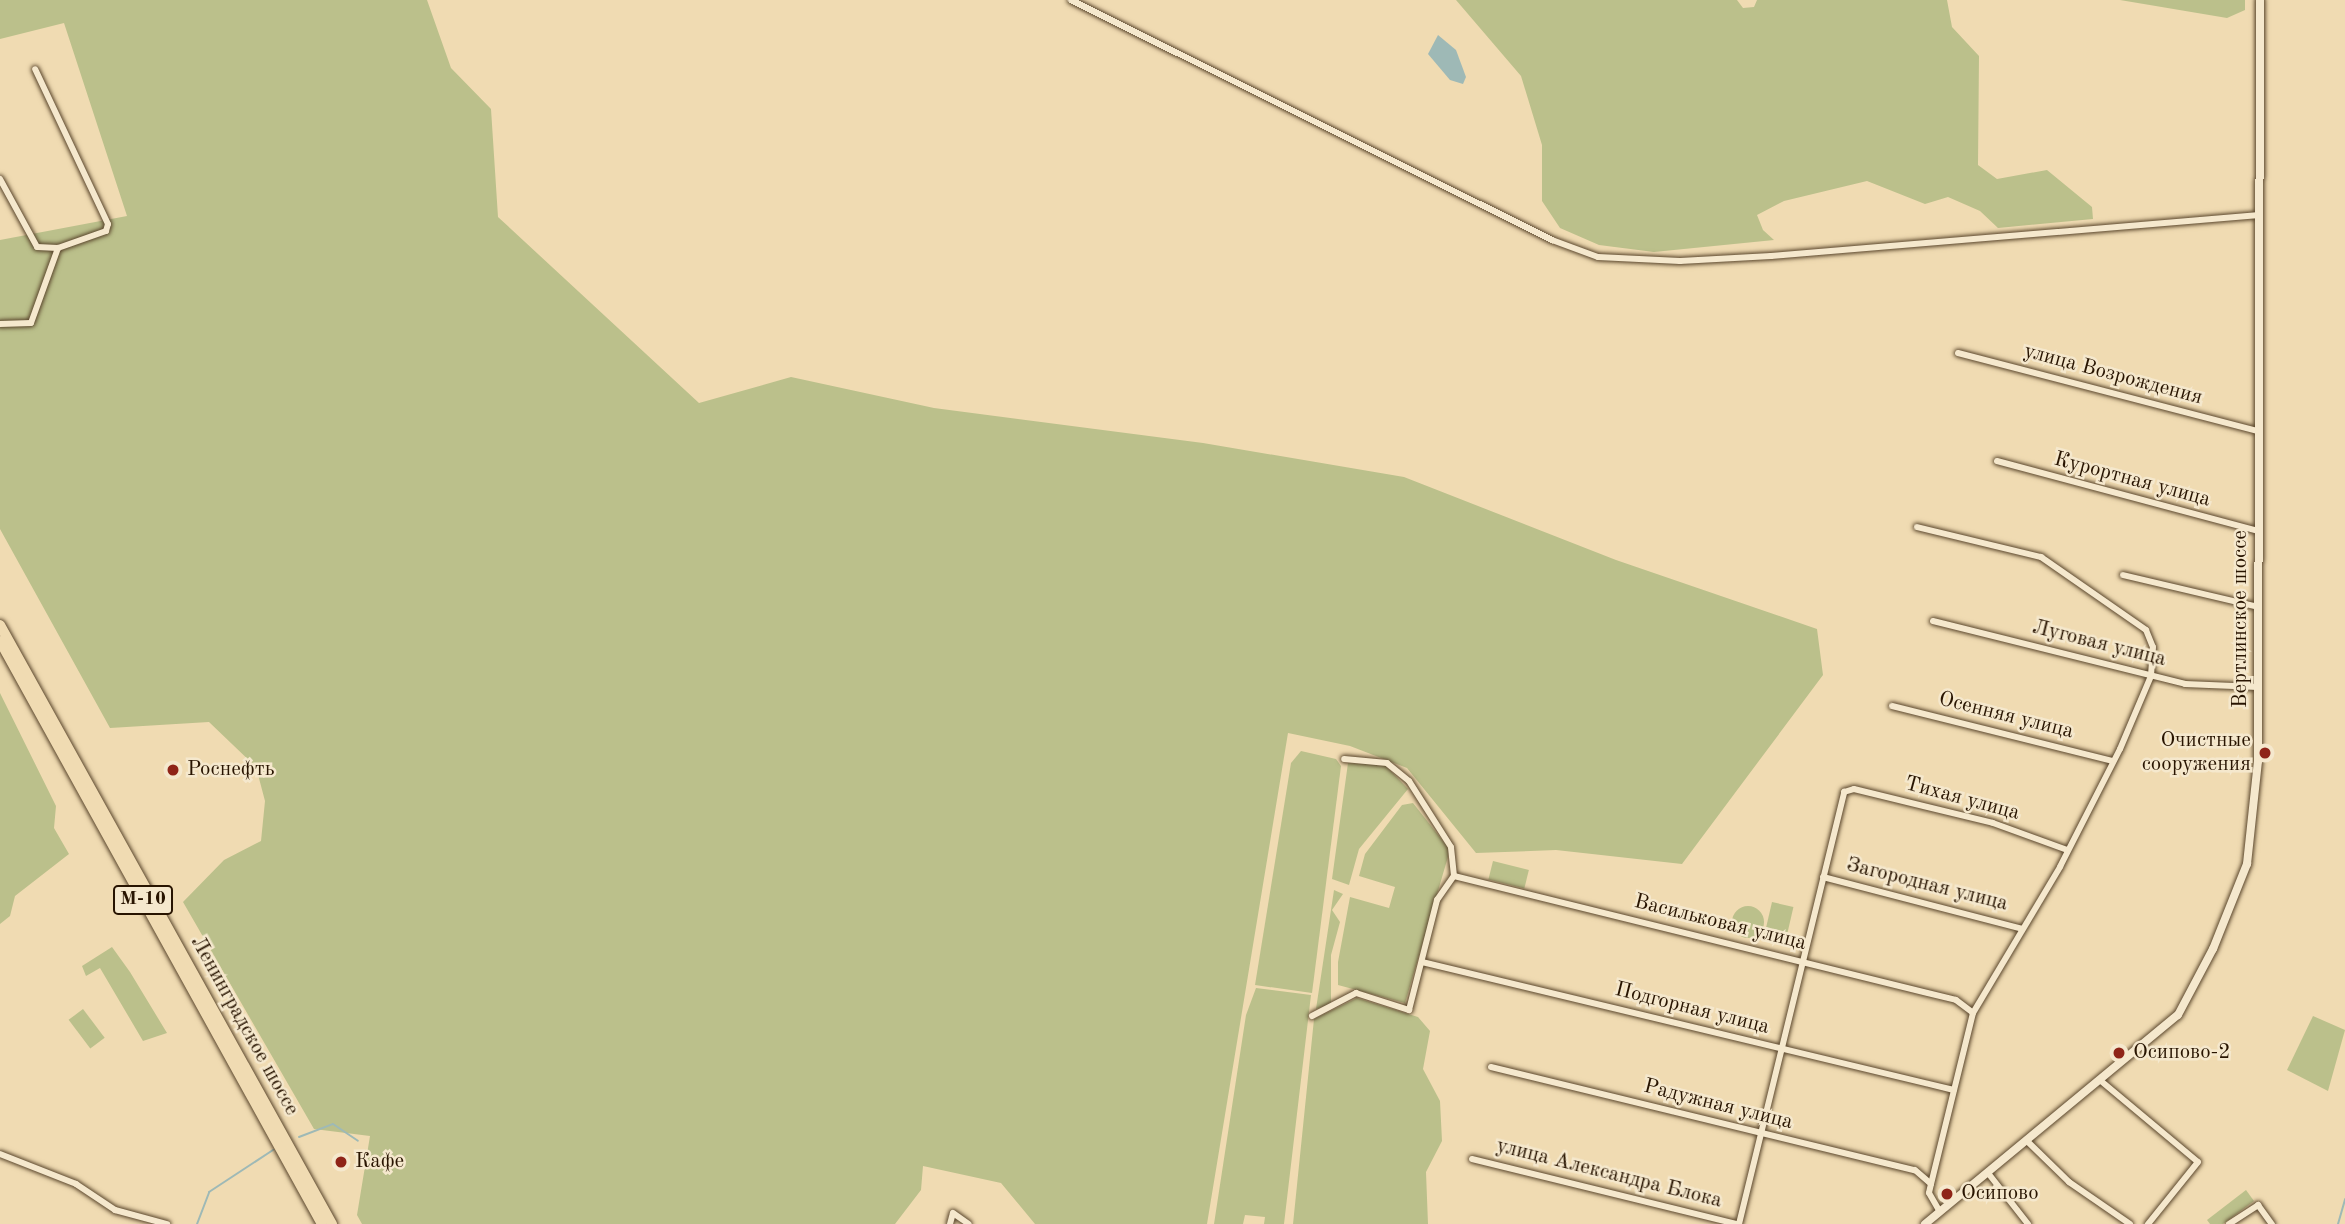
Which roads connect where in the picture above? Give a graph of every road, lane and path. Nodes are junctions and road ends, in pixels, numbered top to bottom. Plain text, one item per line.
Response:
1 (1072, 0) edge
2 (2260, 0) edge
3 (35, 69) dead end
4 (0, 179) edge
5 (2259, 215) junction
6 (58, 248) junction
7 (0, 324) edge
8 (1958, 352) dead end
9 (2258, 431) junction
10 (1997, 461) dead end
11 (1917, 527) dead end
12 (2258, 531) junction
13 (2123, 575) dead end
14 (2258, 607) junction
15 (1933, 621) dead end
16 (0, 625) edge
17 (0, 642) edge
18 (2151, 676) junction
19 (2258, 687) junction
20 (1892, 706) dead end
21 (1344, 759) dead end
22 (2112, 761) junction
23 (2067, 850) junction
24 (1454, 876) junction
25 (1823, 877) junction
26 (2022, 929) junction
27 (1422, 962) junction
28 (1804, 962) junction
29 (1973, 1013) junction
30 (1312, 1016) dead end
31 (1783, 1049) junction
32 (1491, 1067) dead end
33 (2101, 1081) junction
34 (1954, 1090) junction
35 (1763, 1134) junction
36 (2027, 1141) junction
37 (0, 1154) edge
38 (1472, 1159) dead end
39 (1988, 1173) junction
40 (1931, 1184) junction
41 (1940, 1212) junction
42 (167, 1224) edge
43 (321, 1224) edge
44 (332, 1224) edge
45 (950, 1224) edge
46 (969, 1224) edge
47 (1738, 1224) edge
48 (1925, 1224) edge
49 (2028, 1224) edge
50 (2130, 1224) edge
51 (2148, 1224) edge
52 (2229, 1224) edge
53 (2272, 1224) edge

1 - 5 street
2 - 5 main road, Вертлинское шоссе
3 - 6 street
4 - 6 street
5 - 9 main road, Вертлинское шоссе
6 - 7 street
8 - 9 street, улица Возрождения
9 - 12 main road, Вертлинское шоссе
10 - 12 street, Курортная улица
11 - 18 street
12 - 14 main road, Вертлинское шоссе
13 - 14 street
14 - 19 main road, Вертлинское шоссе
15 - 18 street, Луговая улица
16 - 44 highway, Ленинградское шоссе / М-10
17 - 43 highway, Ленинградское шоссе / М-10
18 - 19 street, Луговая улица
18 - 22 street
19 - 33 main road, Вертлинское шоссе
20 - 22 street, Осенняя улица
21 - 24 street
22 - 23 street
23 - 25 street, Тихая улица
23 - 26 street
24 - 27 street
24 - 28 street, Васильковая улица
25 - 26 street, Загородная улица
25 - 28 street
26 - 29 street
27 - 30 street
27 - 31 street, Подгорная улица
28 - 29 street, Васильковая улица
28 - 31 street
29 - 34 street
31 - 34 street, Подгорная улица
31 - 35 street
32 - 35 street, Радужная улица
33 - 36 main road, Вертлинское шоссе
33 - 51 street
34 - 40 street
35 - 40 street, Радужная улица
35 - 47 street
36 - 39 main road, Вертлинское шоссе
36 - 50 street
37 - 42 street
38 - 47 street, улица Александра Блока
39 - 41 main road, Вертлинское шоссе
39 - 49 street
40 - 41 street
41 - 48 main road, Вертлинское шоссе
45 - 46 street
52 - 53 street

